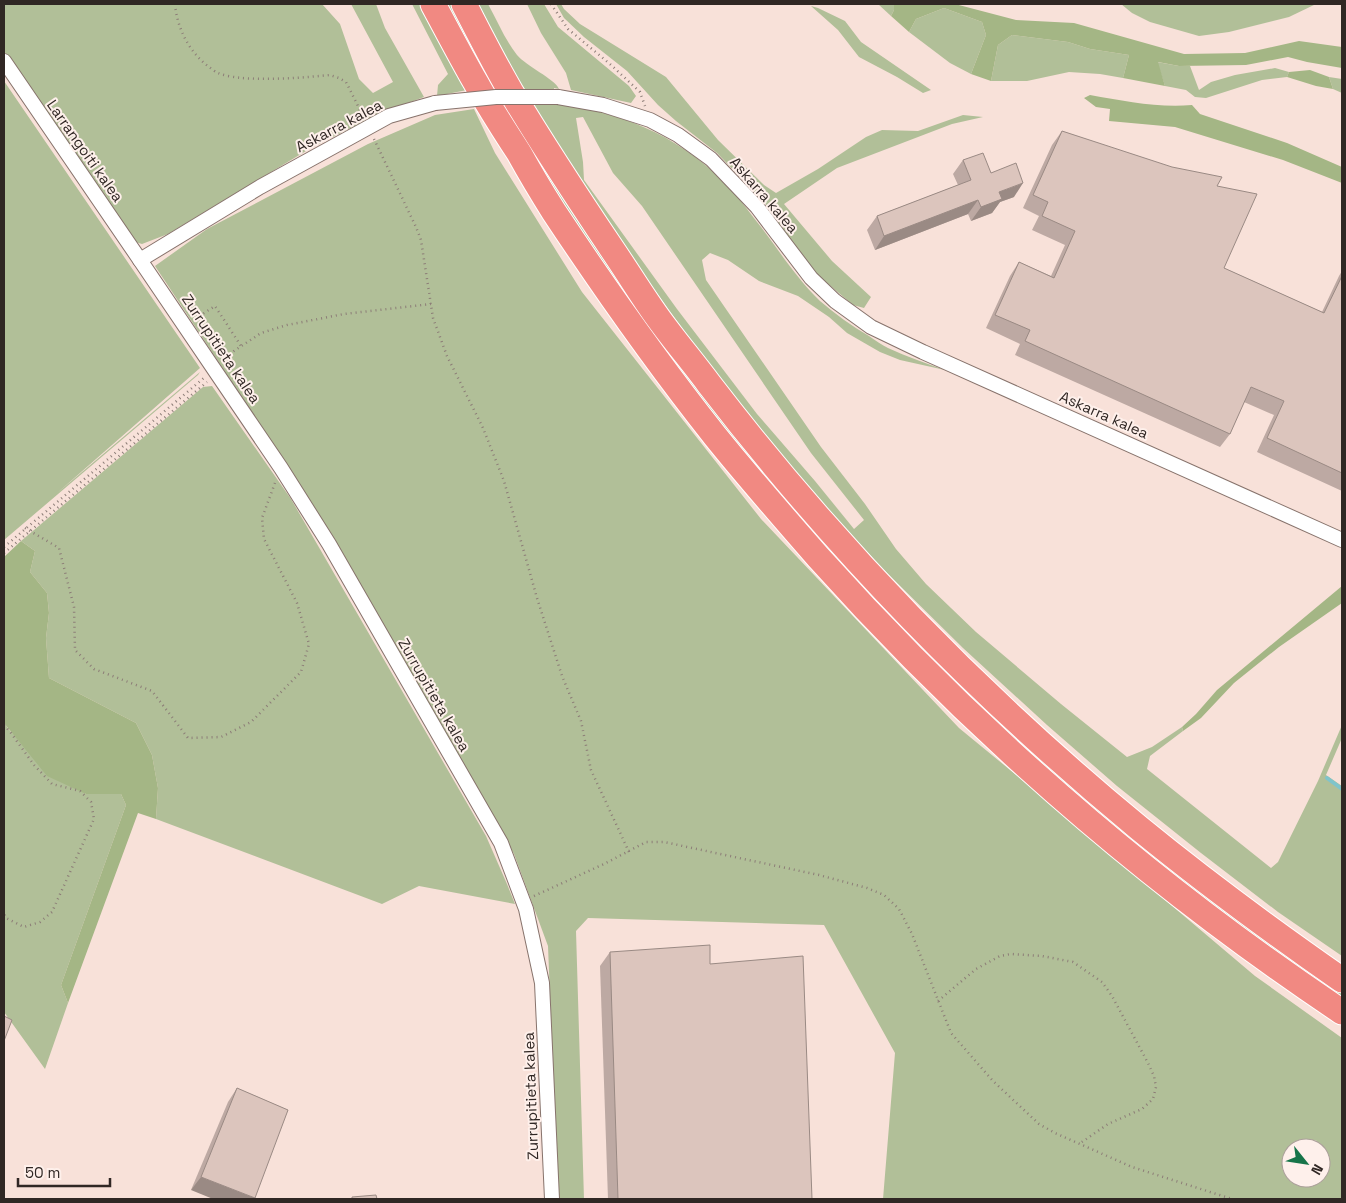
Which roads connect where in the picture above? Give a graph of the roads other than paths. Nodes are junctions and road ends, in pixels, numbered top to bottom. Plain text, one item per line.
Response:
1 (433, 4) edge
2 (464, 4) edge
3 (4, 61) edge
4 (140, 260) junction
5 (1342, 540) edge
6 (1342, 980) edge
7 (1342, 1014) edge
8 (552, 1199) edge

1 - 7 highway
2 - 6 highway
3 - 4 street, Larrangoiti kalea
4 - 5 street, Askarra kalea, bridge
4 - 8 street, Zurrupitieta kalea

